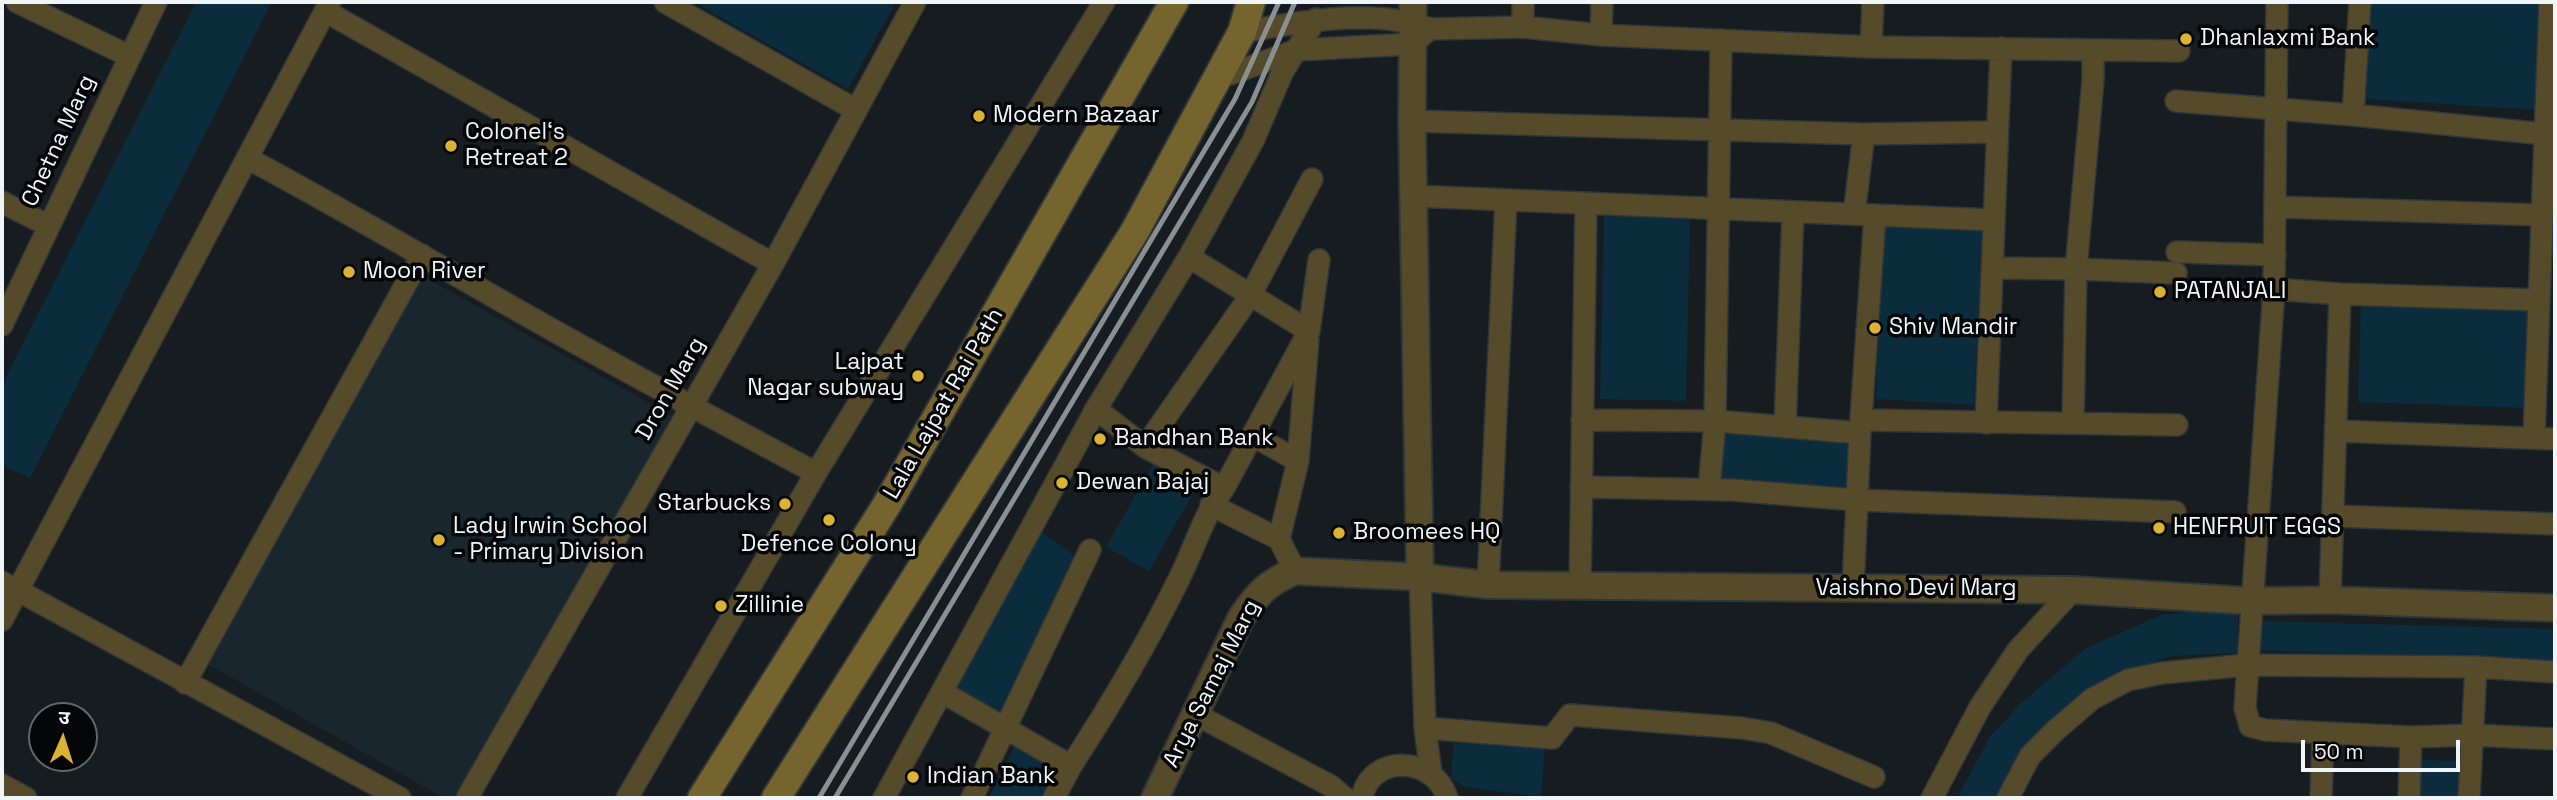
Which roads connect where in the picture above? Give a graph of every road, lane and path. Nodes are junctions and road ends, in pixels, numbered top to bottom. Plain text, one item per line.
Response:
1 (17, 2) edge
2 (156, 2) edge
3 (665, 2) edge
4 (915, 2) edge
5 (1104, 2) edge
6 (1251, 2) edge
7 (1523, 2) edge
8 (1602, 2) edge
9 (1873, 2) edge
10 (2277, 2) edge
11 (2360, 2) edge
12 (2550, 2) edge
13 (327, 6) edge
14 (1166, 6) edge
15 (1316, 19) junction
16 (1417, 24) edge
17 (1523, 27) junction
18 (1242, 32) junction
19 (1601, 35) junction
20 (1721, 40) junction
21 (1871, 47) junction
22 (2001, 48) junction
23 (1297, 50) junction
24 (2093, 51) junction
25 (2179, 51) dead end
26 (129, 56) junction
27 (1216, 79) junction
28 (2176, 101) dead end
29 (2274, 108) junction
30 (856, 110) junction
31 (2353, 115) junction
32 (1412, 121) junction
33 (1720, 130) junction
34 (1996, 132) junction
35 (1864, 134) junction
36 (2550, 134) edge
37 (247, 158) junction
38 (1312, 179) dead end
39 (1413, 196) junction
40 (1506, 200) junction
41 (2, 202) edge
42 (1586, 203) junction
43 (2275, 207) junction
44 (1720, 209) junction
45 (1793, 212) junction
46 (1865, 215) junction
47 (2542, 215) junction
48 (1994, 220) junction
49 (48, 226) junction
50 (422, 255) junction
51 (2274, 255) junction
52 (1189, 257) junction
53 (1319, 260) dead end
54 (773, 264) junction
55 (1992, 268) junction
56 (2076, 268) junction
57 (2274, 289) junction
58 (2340, 294) junction
59 (1250, 296) junction
60 (2539, 300) junction
61 (2, 325) edge
62 (1309, 331) junction
63 (691, 407) junction
64 (1096, 409) junction
65 (1582, 420) junction
66 (1715, 421) junction
67 (1986, 423) junction
68 (2073, 423) junction
69 (2177, 425) dead end
70 (1786, 427) junction
71 (1861, 427) junction
72 (2336, 431) junction
73 (1252, 435) junction
74 (2534, 438) junction
75 (2555, 439) edge
76 (1145, 447) junction
77 (1298, 461) junction
78 (816, 473) junction
79 (1581, 487) junction
80 (1224, 488) junction
81 (1709, 489) junction
82 (1856, 500) junction
83 (1211, 505) junction
84 (2175, 512) dead end
85 (2334, 516) junction
86 (2555, 524) edge
87 (1279, 539) junction
88 (1090, 550) dead end
89 (1287, 574) junction
90 (1420, 577) junction
91 (1488, 585) junction
92 (9, 586) edge
93 (1580, 586) junction
94 (1853, 588) junction
95 (2073, 590) junction
96 (2330, 600) junction
97 (2251, 601) junction
98 (2555, 608) edge
99 (2, 620) edge
100 (2246, 665) junction
101 (2476, 667) junction
102 (2555, 672) edge
103 (185, 683) junction
104 (942, 692) junction
105 (1195, 714) junction
106 (1425, 728) junction
107 (1006, 730) junction
108 (2323, 733) junction
109 (2472, 735) junction
110 (2412, 737) junction
111 (2555, 738) edge
112 (1071, 766) junction
113 (1432, 774) junction
114 (1874, 777) dead end
115 (2, 785) edge
116 (1334, 794) edge
117 (26, 798) edge
118 (400, 798) edge
119 (467, 798) edge
120 (627, 798) edge
121 (702, 798) edge
122 (776, 798) edge
123 (884, 798) edge
124 (972, 798) edge
125 (1055, 798) edge
126 (1155, 798) edge
127 (1362, 798) edge
128 (1447, 798) edge
129 (1932, 798) edge
130 (2008, 798) edge
131 (2321, 798) edge
132 (2409, 798) edge
133 (2469, 798) edge

1 - 26 street
2 - 26 street, Chetna Marg
3 - 30 street
4 - 30 street, Dron Marg
5 - 78 street
6 - 18 main road
7 - 17 street
8 - 19 street
9 - 21 street
10 - 29 street
11 - 31 street
12 - 36 street
13 - 37 street
13 - 54 street
14 - 121 main road, Lala Lajpat Rai Path
15 - 16 street
15 - 18 street
15 - 23 street
16 - 17 street
16 - 23 street
16 - 32 street
17 - 19 street
18 - 27 main road
19 - 20 street
20 - 21 street
20 - 33 street
21 - 22 street
22 - 24 street
22 - 34 street
23 - 27 street
23 - 52 street
24 - 25 street
24 - 56 street
26 - 49 street, Chetna Marg
27 - 122 main road
28 - 29 street
29 - 31 street
29 - 43 street
30 - 54 street, Dron Marg
31 - 36 street
32 - 33 street
32 - 39 street
33 - 35 street
33 - 44 street
34 - 35 street
34 - 48 street
35 - 46 street
36 - 47 street
37 - 50 street
37 - 92 street
38 - 59 street
39 - 40 street
39 - 90 street
40 - 42 street
40 - 91 street
41 - 49 street
42 - 44 street
42 - 65 street
43 - 47 street
43 - 51 street
44 - 45 street
44 - 66 street
45 - 46 street
45 - 70 street
46 - 48 street
46 - 71 street
47 - 60 street
48 - 55 street
49 - 61 street, Chetna Marg
50 - 63 street
50 - 103 street
51 - 56 street
51 - 57 street
52 - 59 street
52 - 64 street
53 - 62 street
54 - 63 street, Dron Marg
55 - 56 street
55 - 67 street
56 - 68 street
57 - 58 street
57 - 97 street
58 - 60 street
58 - 72 street
59 - 62 street
59 - 76 street
60 - 74 street
62 - 73 street
62 - 77 street
63 - 78 street
63 - 119 street, Dron Marg
64 - 76 street
64 - 104 street
65 - 66 street
65 - 79 street
66 - 70 street
66 - 81 street
67 - 68 street
67 - 71 street
68 - 69 street
70 - 71 street
71 - 82 street
72 - 74 street
72 - 85 street
73 - 77 street
73 - 80 street
74 - 75 street
76 - 80 street
77 - 87 street
78 - 120 street
79 - 81 street
79 - 93 street
80 - 83 street
81 - 82 street
82 - 84 street
82 - 94 street
83 - 87 street
83 - 112 street
85 - 86 street
85 - 96 street
87 - 89 street
88 - 107 street
89 - 90 street, Vaishno Devi Marg
89 - 105 street, Arya Samaj Marg
90 - 91 street, Vaishno Devi Marg
90 - 106 street
91 - 93 street, Vaishno Devi Marg
92 - 99 street
92 - 103 street
93 - 94 street, Vaishno Devi Marg
94 - 95 street, Vaishno Devi Marg
95 - 97 street, Vaishno Devi Marg
95 - 129 street
96 - 97 street, Vaishno Devi Marg
96 - 98 street, Vaishno Devi Marg
97 - 100 street
100 - 101 street
100 - 108 street
100 - 130 street
101 - 102 street
101 - 109 street
103 - 118 street
104 - 107 street
104 - 123 street
105 - 116 street
105 - 126 street, Arya Samaj Marg
106 - 113 street
106 - 114 street
107 - 112 street
107 - 124 street
108 - 110 street
108 - 131 street
109 - 110 street
109 - 111 street
109 - 133 street
110 - 132 street
112 - 125 street
113 - 127 street
113 - 128 street
115 - 117 street

